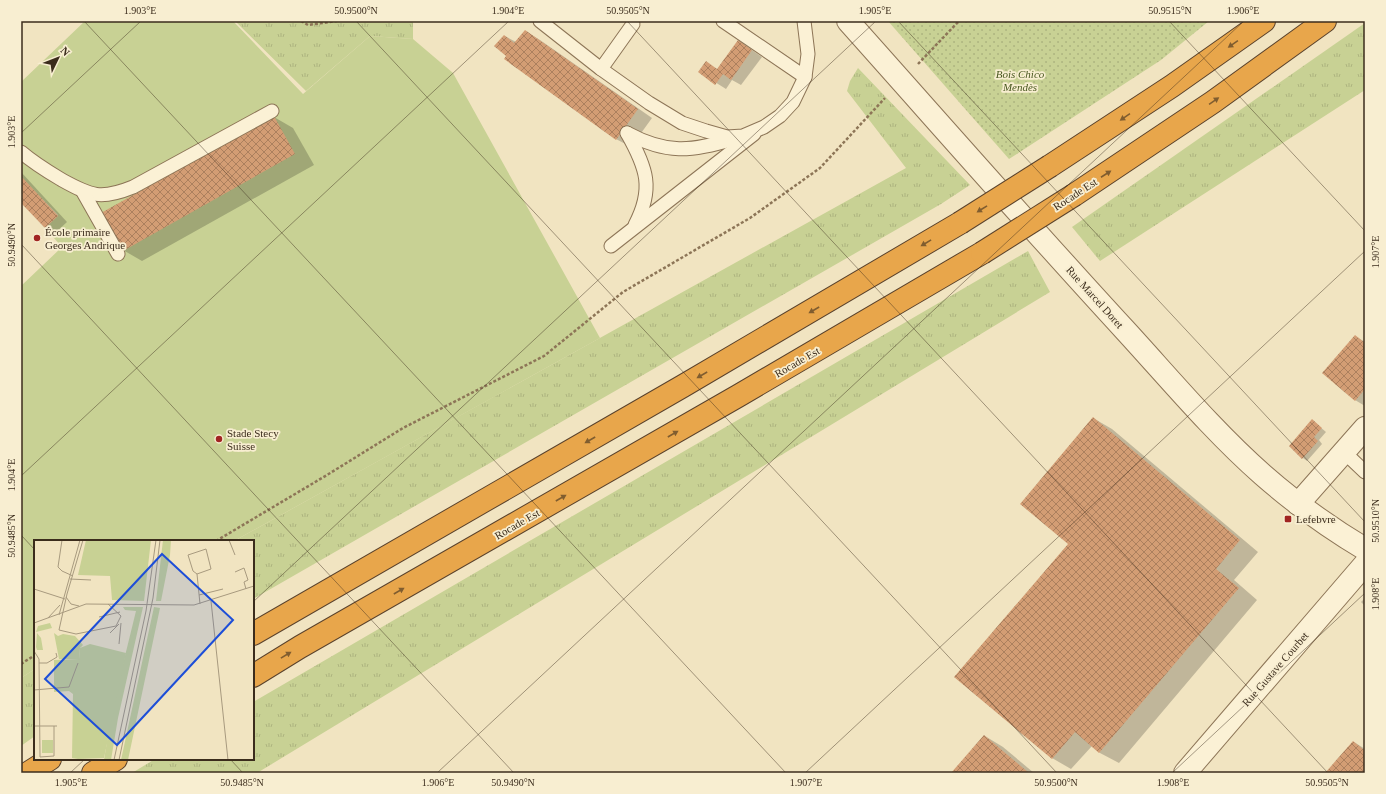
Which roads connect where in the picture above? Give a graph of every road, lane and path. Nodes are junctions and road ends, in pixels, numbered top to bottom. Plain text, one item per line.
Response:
1 (301, 21) edge
2 (337, 21) edge
3 (540, 21) edge
4 (723, 21) edge
5 (804, 21) edge
6 (848, 21) edge
7 (959, 21) edge
8 (1264, 21) edge
9 (1325, 21) edge
10 (633, 24) dead end
11 (601, 69) junction
12 (806, 77) junction
13 (901, 81) junction
14 (272, 111) dead end
15 (764, 127) junction
16 (743, 136) junction
17 (21, 152) edge
18 (83, 192) junction
19 (634, 229) junction
20 (611, 246) dead end
21 (118, 254) dead end
22 (1365, 428) edge
23 (1344, 452) junction
24 (1365, 472) edge
25 (1298, 504) junction
26 (218, 540) edge
27 (1365, 549) edge
28 (1365, 564) edge
29 (254, 633) edge
30 (34, 656) edge
31 (21, 664) edge
32 (254, 675) edge
33 (48, 760) edge
34 (114, 760) edge
35 (28, 773) edge
36 (94, 773) edge
37 (1185, 773) edge

1 - 2 path
3 - 11 lane
4 - 12 lane
5 - 12 lane
6 - 13 street, Rue Marcel Doret
7 - 13 path
8 -> 29 highway, bridge
32 -> 9 highway, Rocade Est, bridge
10 - 11 lane
11 - 16 lane
12 - 15 lane
13 - 25 street, Rue Marcel Doret
13 - 26 path
14 - 18 lane
15 - 16 lane
15 - 19 lane
16 - 19 lane
17 - 18 lane
18 - 21 lane
19 - 20 lane
22 - 23 street
23 - 24 lane
23 - 25 street
25 - 27 street, Rue Marcel Doret
28 - 37 street, Rue Gustave Courbet
30 - 31 path
33 - 35 highway
34 - 36 highway

